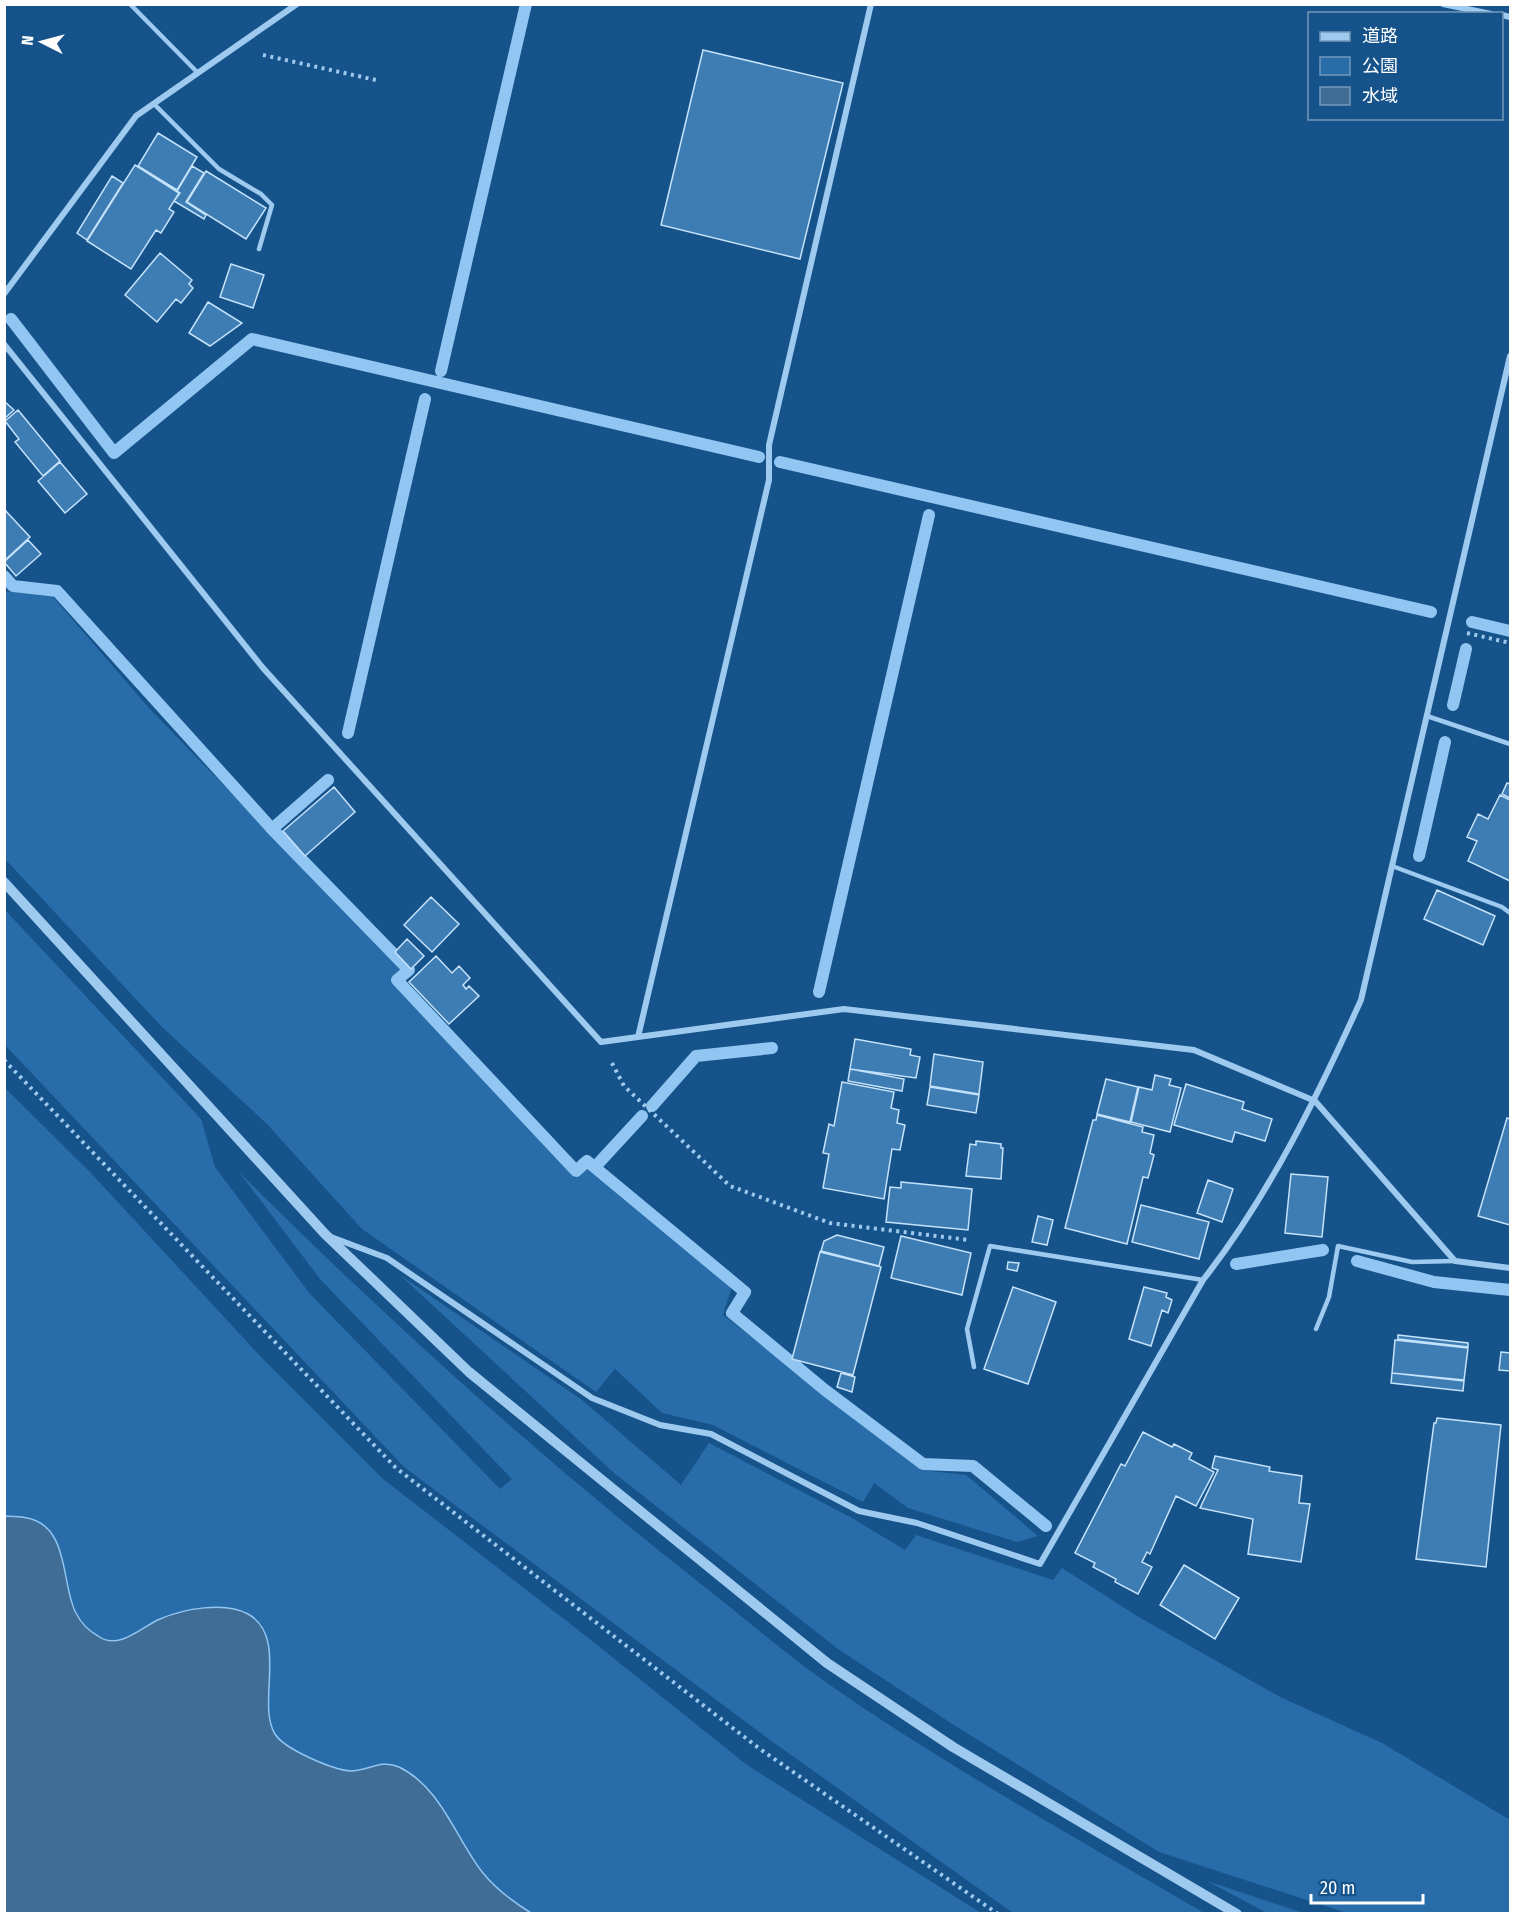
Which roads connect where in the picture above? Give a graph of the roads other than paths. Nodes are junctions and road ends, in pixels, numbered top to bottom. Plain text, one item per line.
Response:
1 (129, 4) edge
2 (297, 4) edge
3 (871, 4) edge
4 (1443, 4) edge
5 (1481, 12) edge
6 (198, 73) junction
7 (154, 104) junction
8 (259, 249) dead end
9 (4, 294) edge
10 (4, 344) edge
11 (1510, 356) edge
12 (1427, 716) junction
13 (1510, 744) edge
14 (1392, 866) junction
15 (4, 882) edge
16 (1510, 913) edge
17 (638, 1037) junction
18 (1315, 1101) junction
19 (325, 1234) junction
20 (1455, 1261) junction
21 (1510, 1268) edge
22 (1203, 1280) junction
23 (1316, 1329) dead end
24 (974, 1367) dead end
25 (1237, 1914) edge

1 - 6 lane
2 - 6 street
3 - 17 street
4 - 5 street
6 - 7 street
7 - 8 lane
7 - 9 street
10 - 17 street
11 - 12 street
12 - 13 lane
12 - 14 street
14 - 16 lane
14 - 18 street
15 - 19 street
17 - 18 street
18 - 20 street
18 - 22 street
19 - 22 street
19 - 25 street
20 - 21 street
20 - 23 lane
22 - 24 lane

